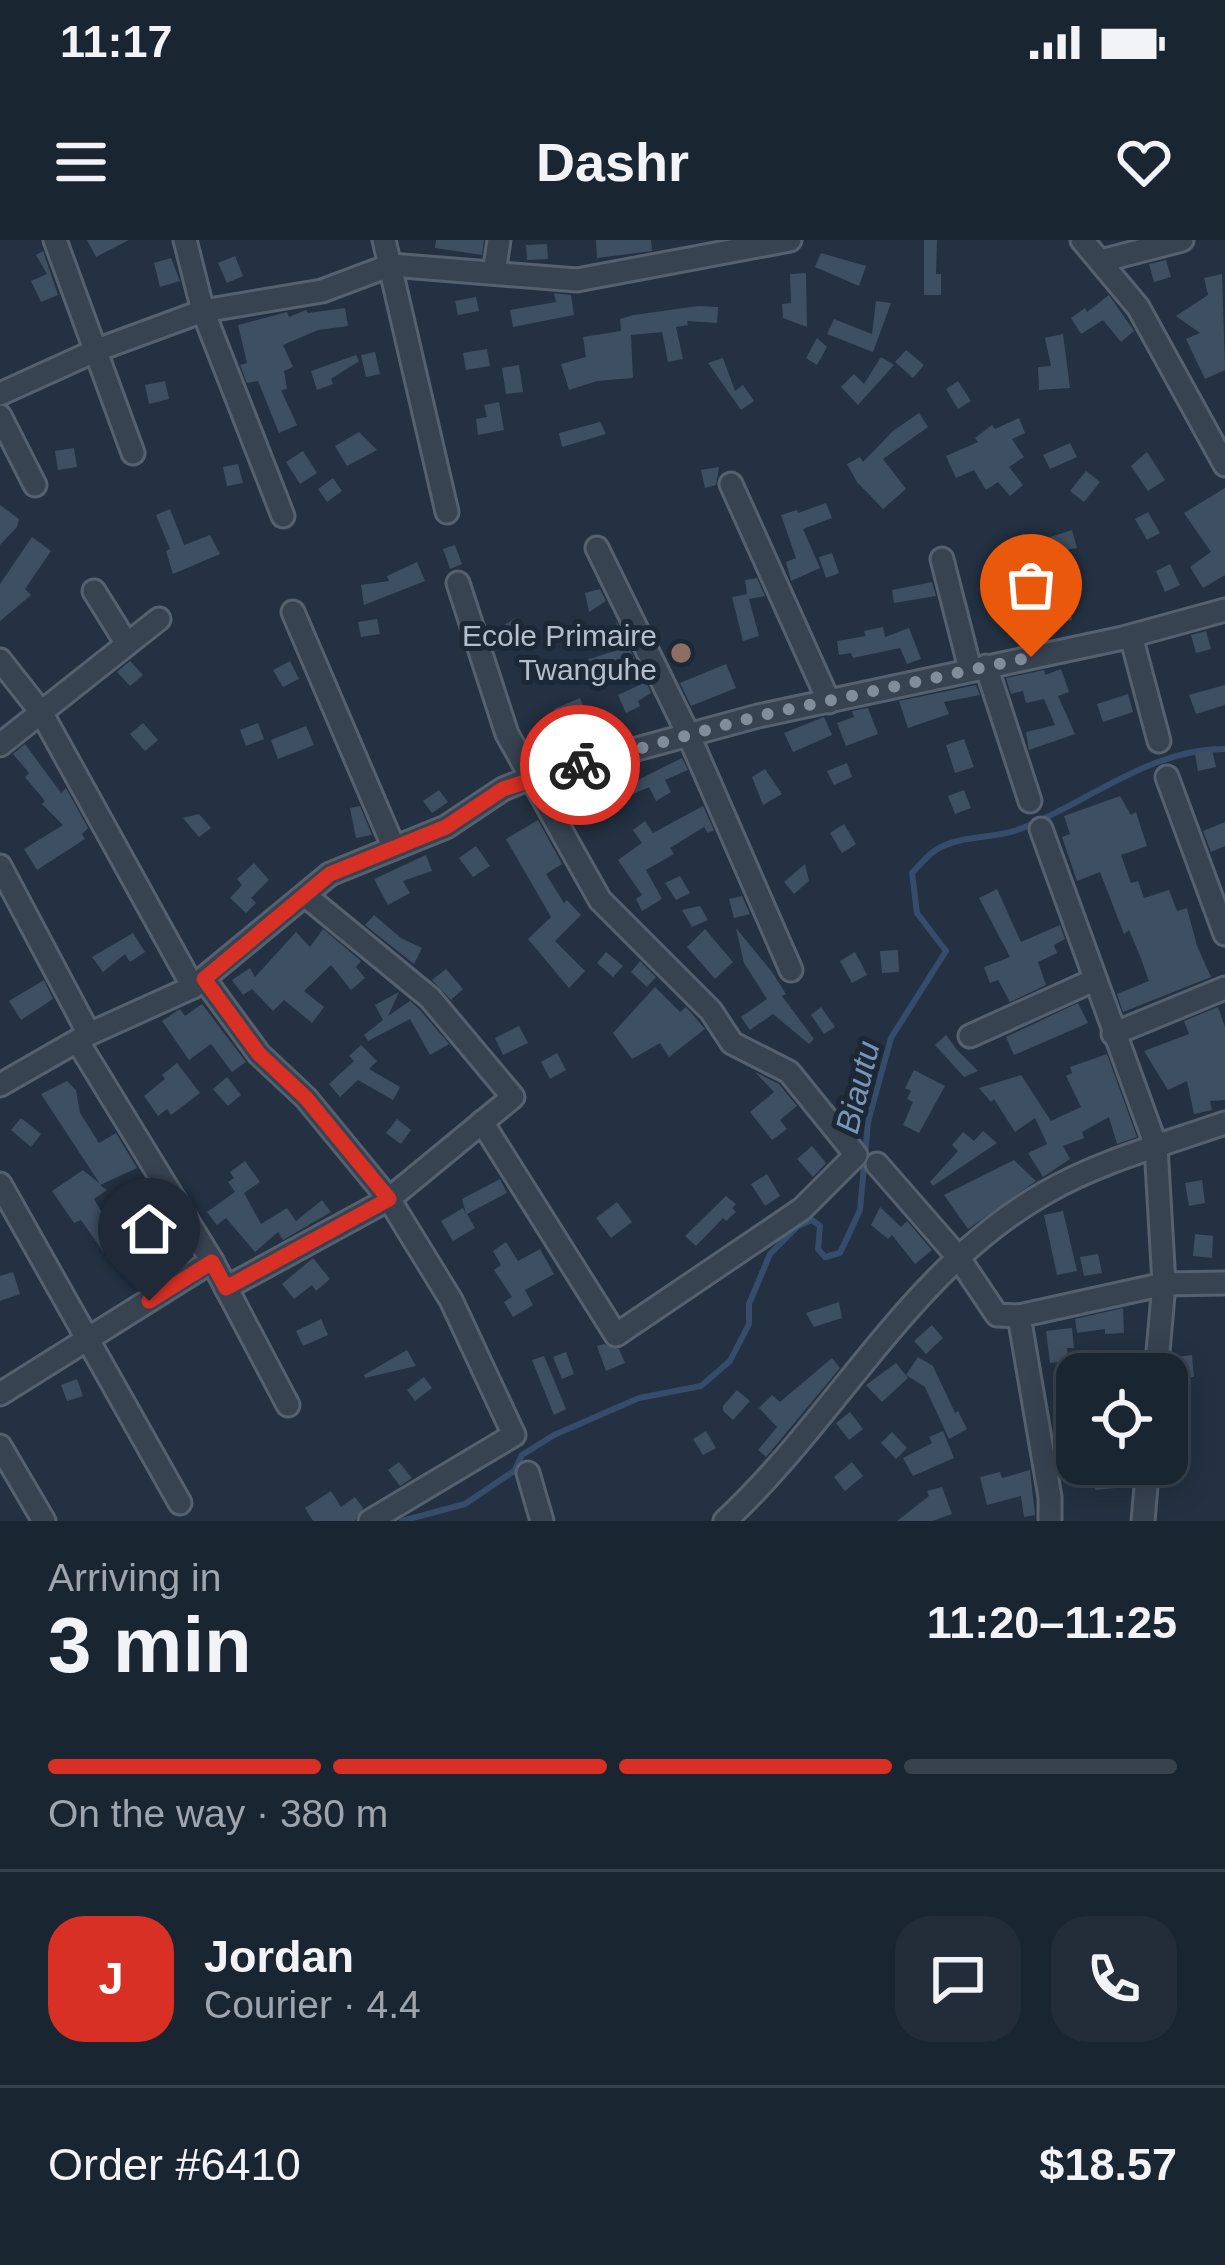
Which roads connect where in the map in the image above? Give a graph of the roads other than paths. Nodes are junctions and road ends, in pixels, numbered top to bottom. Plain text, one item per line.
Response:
1 (55, 240) edge
2 (185, 240) edge
3 (384, 240) edge
4 (500, 240) edge
5 (790, 240) edge
6 (1082, 240) edge
7 (1182, 240) edge
8 (1101, 261) junction
9 (391, 266) junction
10 (494, 273) junction
11 (203, 311) junction
12 (97, 350) junction
13 (0, 394) edge
14 (0, 416) edge
15 (133, 454) dead end
16 (1225, 465) edge
17 (731, 484) dead end
18 (35, 485) dead end
19 (447, 512) dead end
20 (283, 516) dead end
21 (597, 548) dead end
22 (942, 559) dead end
23 (458, 583) dead end
24 (94, 591) dead end
25 (1225, 610) edge
26 (293, 612) dead end
27 (159, 620) dead end
28 (1131, 635) junction
29 (127, 644) junction
30 (0, 660) edge
31 (978, 668) junction
32 (830, 702) junction
33 (41, 712) junction
34 (689, 736) junction
35 (1159, 741) dead end
36 (0, 745) edge
37 (1167, 777) dead end
38 (530, 778) junction
39 (1030, 801) dead end
40 (1041, 829) dead end
41 (394, 848) junction
42 (0, 866) edge
43 (306, 896) junction
44 (1225, 934) edge
45 (790, 970) dead end
46 (1094, 980) junction
47 (198, 983) junction
48 (1225, 988) edge
49 (1113, 1034) junction
50 (970, 1036) dead end
51 (83, 1038) junction
52 (0, 1085) edge
53 (482, 1122) junction
54 (1225, 1123) edge
55 (1156, 1146) junction
56 (878, 1164) dead end
57 (0, 1184) edge
58 (389, 1199) junction
59 (958, 1257) junction
60 (212, 1262) junction
61 (1225, 1283) edge
62 (1164, 1284) junction
63 (226, 1288) junction
64 (1019, 1316) junction
65 (85, 1341) junction
66 (1158, 1353) edge
67 (0, 1394) edge
68 (288, 1405) dead end
69 (0, 1447) edge
70 (528, 1474) dead end
71 (1146, 1485) edge
72 (180, 1503) dead end
73 (44, 1521) edge
74 (370, 1521) edge
75 (542, 1521) edge
76 (725, 1521) edge
77 (1050, 1521) edge
78 (1143, 1521) edge

1 - 12 street
2 - 11 street
3 - 9 street
4 - 10 street
5 - 10 street
6 - 8 street
7 - 8 street
8 - 16 street
9 - 10 street
9 - 11 street
9 - 19 street
11 - 12 street
11 - 20 street
12 - 13 street
12 - 15 street
14 - 18 street
17 - 32 street
21 - 34 street
22 - 31 street
23 - 38 street
24 - 29 street
25 - 28 street
26 - 41 street
27 - 29 street
28 - 31 street
28 - 35 street
29 - 33 street
30 - 33 street
31 - 32 street
31 - 39 street
32 - 34 street
33 - 36 street
33 - 47 street
34 - 38 street
34 - 45 street
37 - 44 street
38 - 41 street
38 - 53 street
40 - 46 street
41 - 43 street
42 - 51 street
43 - 47 street
43 - 53 street
46 - 49 street
46 - 50 street
47 - 51 street
47 - 58 street
48 - 49 street
49 - 55 street
51 - 52 street
51 - 60 street
53 - 58 street
54 - 55 street
55 - 59 street
55 - 62 street
56 - 59 street
57 - 65 street
58 - 63 street
58 - 74 street
59 - 64 street
59 - 76 street
60 - 63 street
60 - 65 street
61 - 62 street
62 - 64 street
62 - 66 street
63 - 68 street
64 - 77 street
65 - 67 street
65 - 72 street
69 - 73 street
70 - 75 street
71 - 78 street

